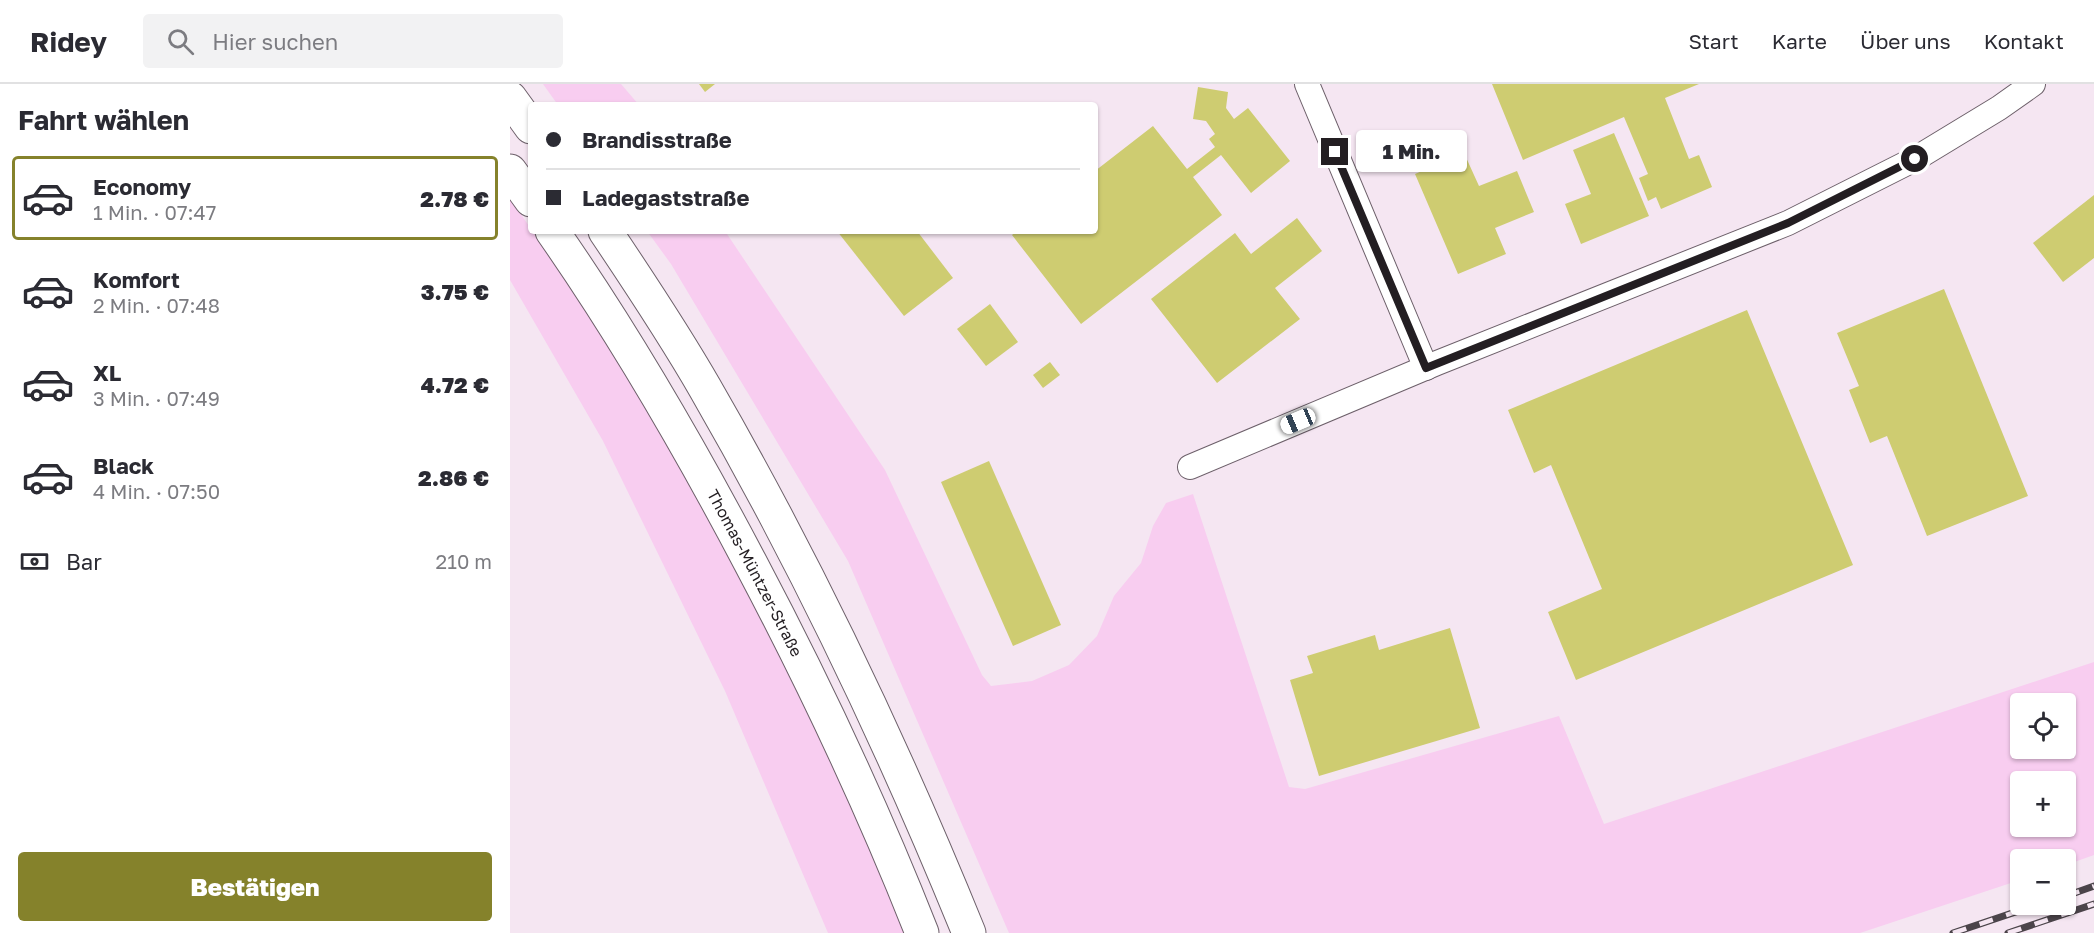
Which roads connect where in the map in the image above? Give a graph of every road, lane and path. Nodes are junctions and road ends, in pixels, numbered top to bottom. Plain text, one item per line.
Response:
1 (1306, 84) edge
2 (2033, 84) edge
3 (510, 98) edge
4 (528, 123) edge
5 (510, 171) edge
6 (528, 196) edge
7 (554, 234) edge
8 (607, 234) edge
9 (1426, 368) junction
10 (1190, 467) dead end
11 (922, 933) edge
12 (969, 933) edge

1 - 9 street
2 - 9 street
3 - 4 main road
5 - 6 main road
7 - 11 main road, Thomas-Müntzer-Straße
8 - 12 main road
9 - 10 street

